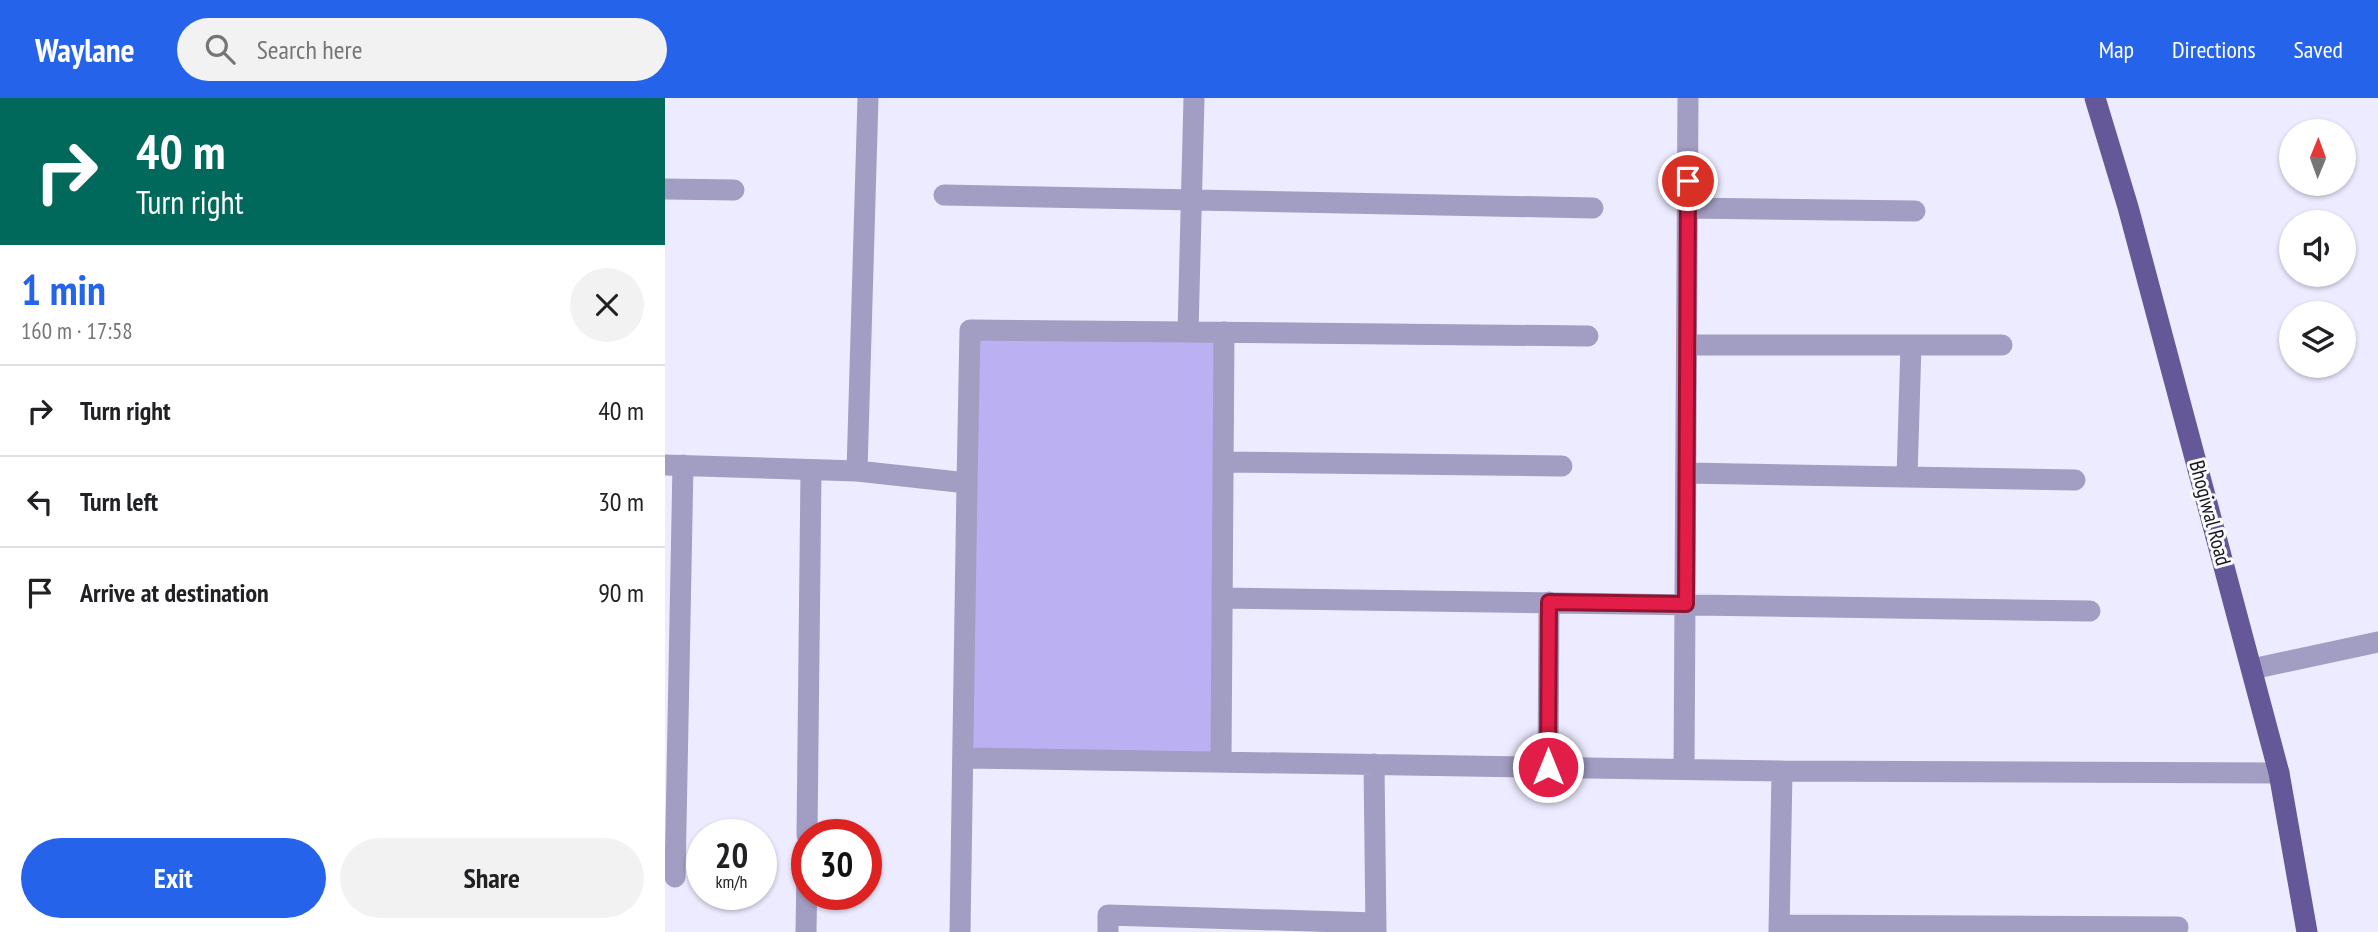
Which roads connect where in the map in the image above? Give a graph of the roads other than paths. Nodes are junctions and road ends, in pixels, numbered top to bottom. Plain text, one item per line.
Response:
1 (867, 98) edge
2 (1193, 98) edge
3 (1688, 98) edge
4 (2095, 98) edge
5 (665, 189) edge
6 (734, 190) dead end
7 (944, 195) dead end
8 (1191, 199) junction
9 (1593, 208) dead end
10 (1687, 208) junction
11 (1915, 211) dead end
12 (1188, 332) junction
13 (1224, 332) junction
14 (1588, 336) dead end
15 (1687, 345) junction
16 (1911, 345) junction
17 (2002, 345) dead end
18 (1223, 462) junction
19 (674, 464) edge
20 (1562, 466) dead end
21 (811, 470) junction
22 (857, 471) junction
23 (1686, 473) junction
24 (1907, 477) junction
25 (2074, 480) dead end
26 (967, 483) junction
27 (1222, 598) junction
28 (1549, 602) junction
29 (1686, 604) junction
30 (2090, 611) dead end
31 (2378, 642) edge
32 (2252, 669) junction
33 (964, 758) junction
34 (1221, 762) junction
35 (1374, 764) junction
36 (1548, 767) junction
37 (1684, 769) junction
38 (1782, 771) junction
39 (2279, 773) junction
40 (807, 819) edge
41 (675, 877) dead end
42 (806, 910) edge
43 (1247, 925) edge
44 (2178, 926) dead end
45 (1376, 927) edge
46 (1779, 928) edge
47 (806, 932) edge
48 (960, 932) edge
49 (1108, 932) edge
50 (2307, 932) edge

1 - 22 street
2 - 8 street
3 - 10 street
4 - 32 main road, Bhogiwal Road
5 - 6 street
7 - 8 street
8 - 9 street
8 - 12 street
10 - 11 street
10 - 15 street
12 - 13 street
12 - 26 street
13 - 14 street
13 - 18 street
15 - 16 street
15 - 23 street
16 - 17 street
16 - 24 street
18 - 20 street
18 - 27 street
19 - 21 street
19 - 41 street
21 - 22 street
21 - 40 street
22 - 26 street
23 - 24 street
23 - 29 street
24 - 25 street
26 - 33 street
27 - 28 street
27 - 34 street
28 - 29 street
28 - 36 street
29 - 30 street
29 - 37 street
31 - 32 street
32 - 39 main road, Bhogiwal Road
33 - 34 street
33 - 48 street
34 - 35 street
35 - 36 street
35 - 45 street
36 - 37 street
37 - 38 street
38 - 39 street
38 - 46 street
39 - 50 main road, Bhogiwal Road
42 - 47 street
43 - 45 street
43 - 49 street
44 - 46 street

